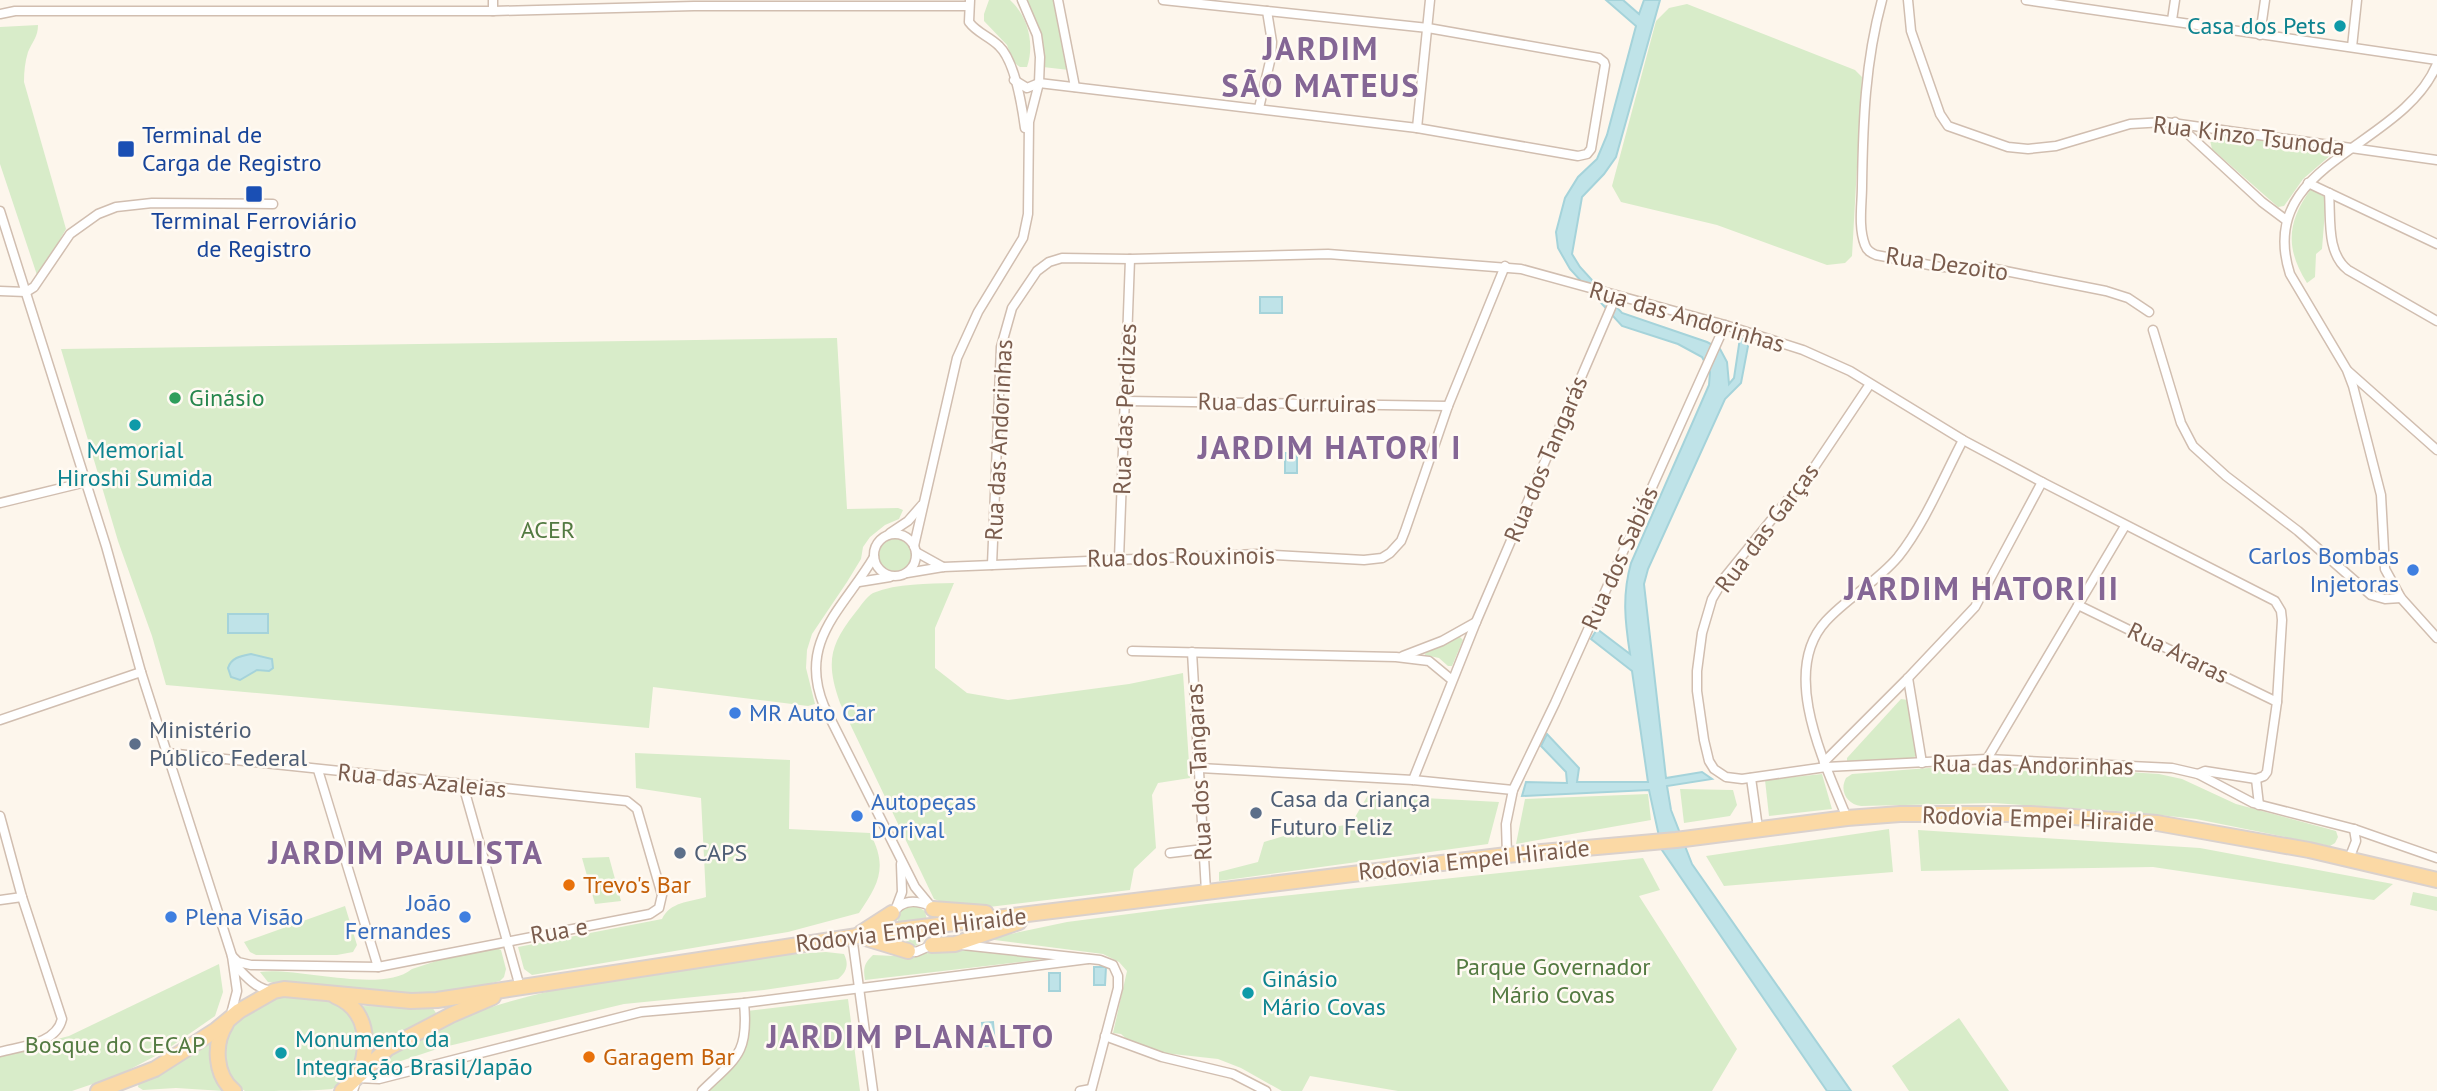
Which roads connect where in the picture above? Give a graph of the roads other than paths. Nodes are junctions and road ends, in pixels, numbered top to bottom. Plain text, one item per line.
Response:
1 (223, 0) edge
2 (493, 0) edge
3 (1022, 0) edge
4 (1058, 0) edge
5 (1163, 0) edge
6 (1430, 0) edge
7 (1882, 0) edge
8 (1908, 0) edge
9 (2026, 0) edge
10 (2175, 0) edge
11 (2265, 0) edge
12 (2357, 0) edge
13 (971, 2) edge
14 (694, 3) edge
15 (793, 3) edge
16 (890, 3) edge
17 (594, 4) edge
18 (2084, 4) edge
19 (0, 7) edge
20 (15, 11) junction
21 (493, 11) junction
22 (1267, 11) junction
23 (223, 12) junction
24 (0, 14) edge
25 (2172, 20) junction
26 (1428, 28) junction
27 (2260, 35) junction
28 (2352, 47) junction
29 (2437, 62) edge
30 (1014, 80) junction
31 (1039, 83) junction
32 (1075, 87) junction
33 (1259, 108) junction
34 (2175, 122) junction
35 (1417, 128) junction
36 (2351, 149) junction
37 (1028, 152) junction
38 (2437, 160) edge
39 (2308, 183) junction
40 (2329, 193) junction
41 (273, 204) dead end
42 (0, 211) edge
43 (2286, 220) junction
44 (2437, 244) edge
45 (1130, 259) junction
46 (1505, 266) junction
47 (0, 291) edge
48 (26, 292) junction
49 (1616, 296) junction
50 (2149, 312) dead end
51 (2437, 321) edge
52 (1725, 325) junction
53 (2153, 330) dead end
54 (2347, 370) junction
55 (1870, 384) junction
56 (1126, 401) junction
57 (1448, 406) junction
58 (1963, 440) junction
59 (2437, 450) edge
60 (86, 482) junction
61 (2042, 482) junction
62 (923, 502) junction
63 (0, 503) edge
64 (2126, 526) junction
65 (884, 536) junction
66 (915, 549) junction
67 (874, 557) junction
68 (1119, 559) junction
69 (992, 565) junction
70 (943, 567) junction
71 (907, 573) junction
72 (893, 576) junction
73 (859, 582) junction
74 (2401, 598) junction
75 (2078, 605) junction
76 (1476, 622) junction
77 (2437, 638) edge
78 (1132, 651) dead end
79 (1192, 652) junction
80 (1396, 657) junction
81 (141, 672) junction
82 (1908, 678) junction
83 (1452, 680) junction
84 (2277, 702) junction
85 (0, 720) edge
86 (168, 753) junction
87 (1987, 759) junction
88 (1922, 763) junction
89 (1825, 765) junction
90 (1200, 768) junction
91 (318, 770) junction
92 (2198, 774) junction
93 (1752, 778) junction
94 (2256, 779) junction
95 (1413, 780) junction
96 (463, 785) junction
97 (1513, 790) junction
98 (633, 804) joint
99 (2259, 805) junction
100 (0, 816) edge
101 (1847, 818) junction
102 (1758, 828) junction
103 (2354, 829) junction
104 (1204, 849) junction
105 (1170, 853) dead end
106 (900, 854) junction
107 (1507, 855) junction
108 (2437, 858) edge
109 (2348, 859) junction
110 (2437, 880) edge
111 (1206, 891) junction
112 (22, 897) junction
113 (0, 901) edge
114 (931, 907) junction
115 (894, 910) junction
116 (1047, 913) junction
117 (939, 926) junction
118 (890, 931) junction
119 (855, 936) junction
120 (508, 941) junction
121 (955, 944) junction
122 (932, 945) junction
123 (908, 951) junction
124 (1088, 959) junction
125 (233, 960) junction
126 (378, 967) junction
127 (515, 988) junction
128 (859, 988) junction
129 (274, 991) junction
130 (323, 992) junction
131 (744, 1003) junction
132 (228, 1020) junction
133 (1105, 1036) junction
134 (0, 1052) edge
135 (355, 1084) edge
136 (1091, 1090) edge
137 (98, 1091) edge
138 (234, 1091) edge
139 (342, 1091) edge
140 (702, 1091) edge
141 (873, 1091) edge
142 (1080, 1091) edge
143 (1266, 1091) edge

1 - 23 street
2 - 21 street
3 - 31 street
4 - 32 street
5 - 22 street
6 - 26 street
7 - 50 street, Rua Dezoito
8 - 34 street, Rua Kinzo Tsunoda
9 - 18 street
10 - 25 street
11 - 27 street
12 - 28 street
13 - 16 street
13 - 30 street
14 - 15 street
14 - 17 street
15 - 16 street
17 - 21 street
18 - 25 street
19 - 20 street
20 - 23 street
20 - 24 street
21 - 23 street
22 - 26 street
22 - 33 street
25 - 27 street
26 - 35 street
26 - 35 street
27 - 28 street
28 - 29 street
29 - 36 street
30 - 31 street
30 - 37 street
31 - 32 street
31 - 37 street
32 - 33 street
33 - 35 street
34 - 36 street, Rua Kinzo Tsunoda
34 - 43 street
36 - 38 street, Rua Kinzo Tsunoda
36 - 39 street
37 - 62 street
39 - 40 street
39 - 43 street
40 - 44 street
40 - 51 street
41 - 48 street
42 - 48 street
43 - 54 street
45 - 46 street, Rua das Andorinhas
45 - 56 street, Rua das Perdizes
45 - 69 street, Rua das Andorinhas
46 - 49 street, Rua das Andorinhas
46 - 57 street
47 - 48 street
48 - 60 street
49 - 52 street, Rua das Andorinhas
49 - 76 street, Rua dos Tangarás
52 - 55 street, Rua das Andorinhas
52 - 97 street, Rua dos Sabiás
53 - 74 street
54 - 59 street
54 - 74 street
55 - 58 street, Rua das Andorinhas
55 - 93 street, Rua das Garças
56 - 57 street, Rua das Curruiras
56 - 68 street, Rua das Perdizes
57 - 68 street, Rua dos Rouxinois
58 - 61 street, Rua das Andorinhas
58 - 89 street
60 - 63 street
60 - 81 street
61 - 64 street, Rua das Andorinhas
61 - 82 street
62 - 65 street
62 - 66 street
64 - 75 street
64 - 84 street, Rua das Andorinhas
65 - 66 street
65 - 67 street
66 - 70 street
66 - 71 street
67 - 72 street
67 - 73 street
68 - 69 street, Rua dos Rouxinois
69 - 70 street, Rua dos Rouxinois
70 - 71 street, Rua dos Rouxinois
71 - 72 street
72 - 73 street
73 - 106 street
74 - 77 street
75 - 84 street, Rua Araras
75 - 87 street
76 - 80 street
76 - 83 street, Rua dos Tangarás
78 - 79 street
79 - 80 street
79 - 90 street, Rua dos Tangaras
80 - 83 street
81 - 85 street
81 - 86 street
82 - 88 street
82 - 89 street
83 - 95 street, Rua dos Tangarás
84 - 94 street, Rua das Andorinhas
86 - 91 street, Rua das Azaleias
86 - 125 street
87 - 88 street, Rua das Andorinhas
87 - 92 street, Rua das Andorinhas
88 - 89 street, Rua das Andorinhas
89 - 93 street, Rua das Andorinhas
89 - 101 street
90 - 95 street
90 - 104 street, Rua dos Tangaras
91 - 96 street, Rua das Azaleias
91 - 126 street
92 - 94 street
92 - 99 street
93 - 102 street
94 - 99 street
95 - 97 street
96 - 98 street, Rua das Azaleias
96 - 120 street, Rua e
97 - 107 street, Rua dos Sabiás
98 - 120 street, Rua e
99 - 103 street
100 - 112 street
101 - 102 main road, Rodovia Empei Hiraide
101 - 109 main road, Rodovia Empei Hiraide
102 - 107 main road, Rodovia Empei Hiraide
103 - 108 street
103 - 109 street
104 - 105 street
104 - 111 street, Rua dos Tangaras
106 - 114 street
106 - 115 street
107 - 111 main road, Rodovia Empei Hiraide
109 - 110 main road, Rodovia Empei Hiraide
111 - 116 main road, Rodovia Empei Hiraide
112 - 113 street
112 - 134 street
114 - 115 street
114 - 116 main road
114 - 117 street
115 - 118 street
115 - 119 main road
116 - 117 main road, Rodovia Empei Hiraide
116 - 121 main road
117 - 118 main road, Rodovia Empei Hiraide
117 - 122 street
118 - 119 main road, Rodovia Empei Hiraide
118 - 123 street
119 - 123 main road
119 - 127 main road, Rodovia Empei Hiraide
119 - 128 street
120 - 126 street
120 - 127 street
121 - 122 main road
121 - 124 street
122 - 123 street
124 - 128 street
124 - 133 street
125 - 126 street
125 - 129 street
125 - 132 street
127 - 130 main road, Rodovia Empei Hiraide
127 - 135 main road, Rodovia Empei Hiraide
128 - 131 street
128 - 141 street
129 - 130 main road, Rodovia Empei Hiraide
129 - 132 main road
130 - 135 main road
131 - 135 street
131 - 140 street
132 - 137 main road
132 - 138 main road
133 - 136 street
133 - 143 street
135 - 139 main road, Rodovia Empei Hiraide
136 - 142 street

